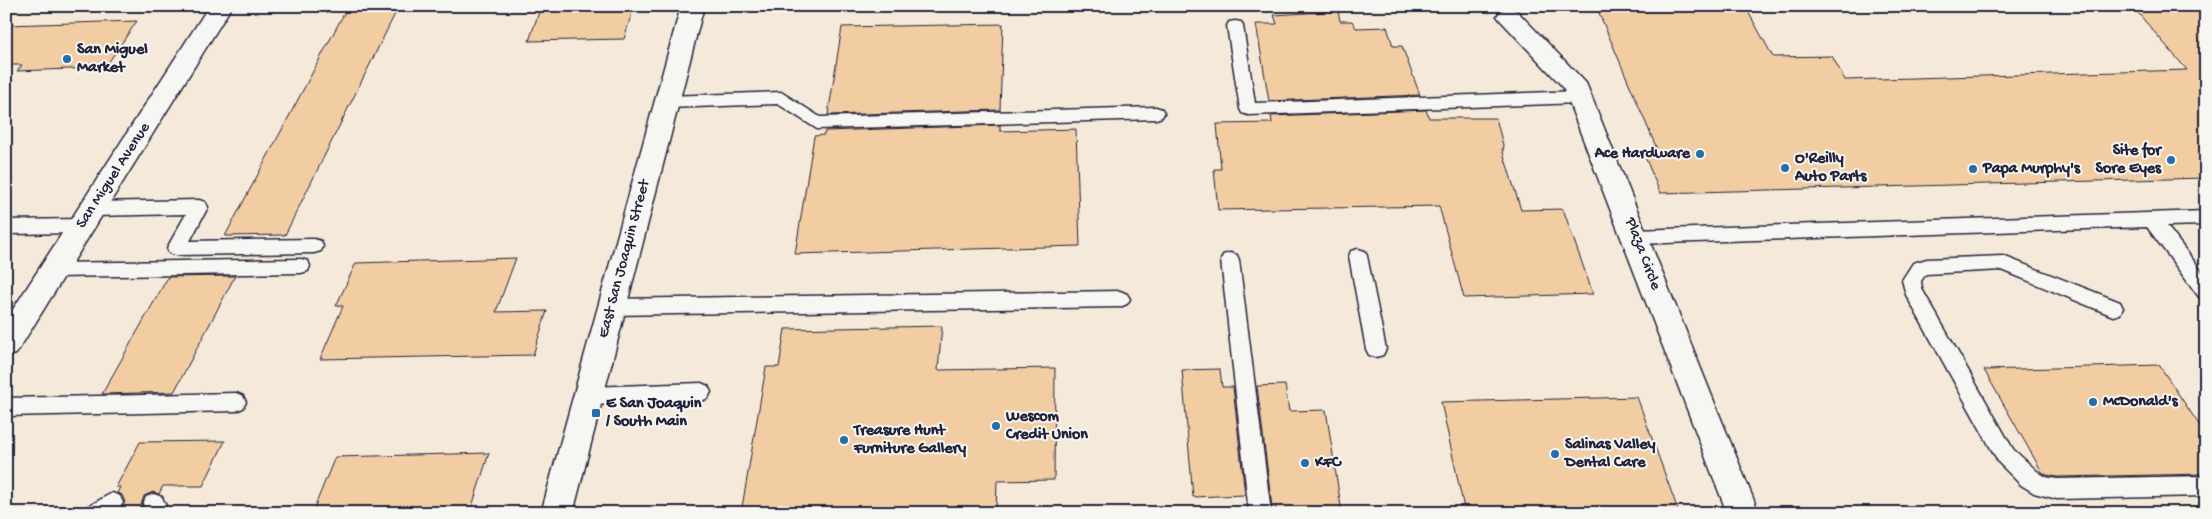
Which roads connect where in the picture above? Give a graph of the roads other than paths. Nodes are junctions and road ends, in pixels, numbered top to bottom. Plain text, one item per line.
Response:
1 (222, 6) edge
2 (693, 6) edge
3 (1512, 11) edge
4 (1235, 26) dead end
5 (1580, 97) junction
6 (667, 102) junction
7 (1156, 113) dead end
8 (87, 218) junction
9 (2206, 218) edge
10 (2152, 220) junction
11 (6, 227) edge
12 (1635, 237) junction
13 (314, 246) dead end
14 (1358, 256) dead end
15 (1230, 260) dead end
16 (301, 266) dead end
17 (54, 270) junction
18 (2206, 292) edge
19 (1120, 298) dead end
20 (612, 307) junction
21 (2113, 308) dead end
22 (6, 345) edge
23 (1376, 349) dead end
24 (701, 392) dead end
25 (588, 396) junction
26 (236, 402) dead end
27 (6, 407) edge
28 (2206, 486) edge
29 (557, 513) edge
30 (1260, 513) edge
31 (1743, 513) edge

1 - 8 street, San Miguel Avenue
2 - 6 street, East San Joaquin Street
3 - 5 street, Plaza Circle
4 - 5 lane
5 - 12 street, Plaza Circle
6 - 7 lane
6 - 20 street, East San Joaquin Street
8 - 11 lane
8 - 13 lane
8 - 17 street, San Miguel Avenue
9 - 10 lane
10 - 12 lane
10 - 18 lane
12 - 31 street, Plaza Circle
14 - 23 lane
15 - 30 lane
16 - 17 lane
17 - 22 street, San Miguel Avenue
19 - 20 lane
20 - 25 street, East San Joaquin Street
21 - 28 lane
24 - 25 lane
25 - 29 street, East San Joaquin Street
26 - 27 lane

